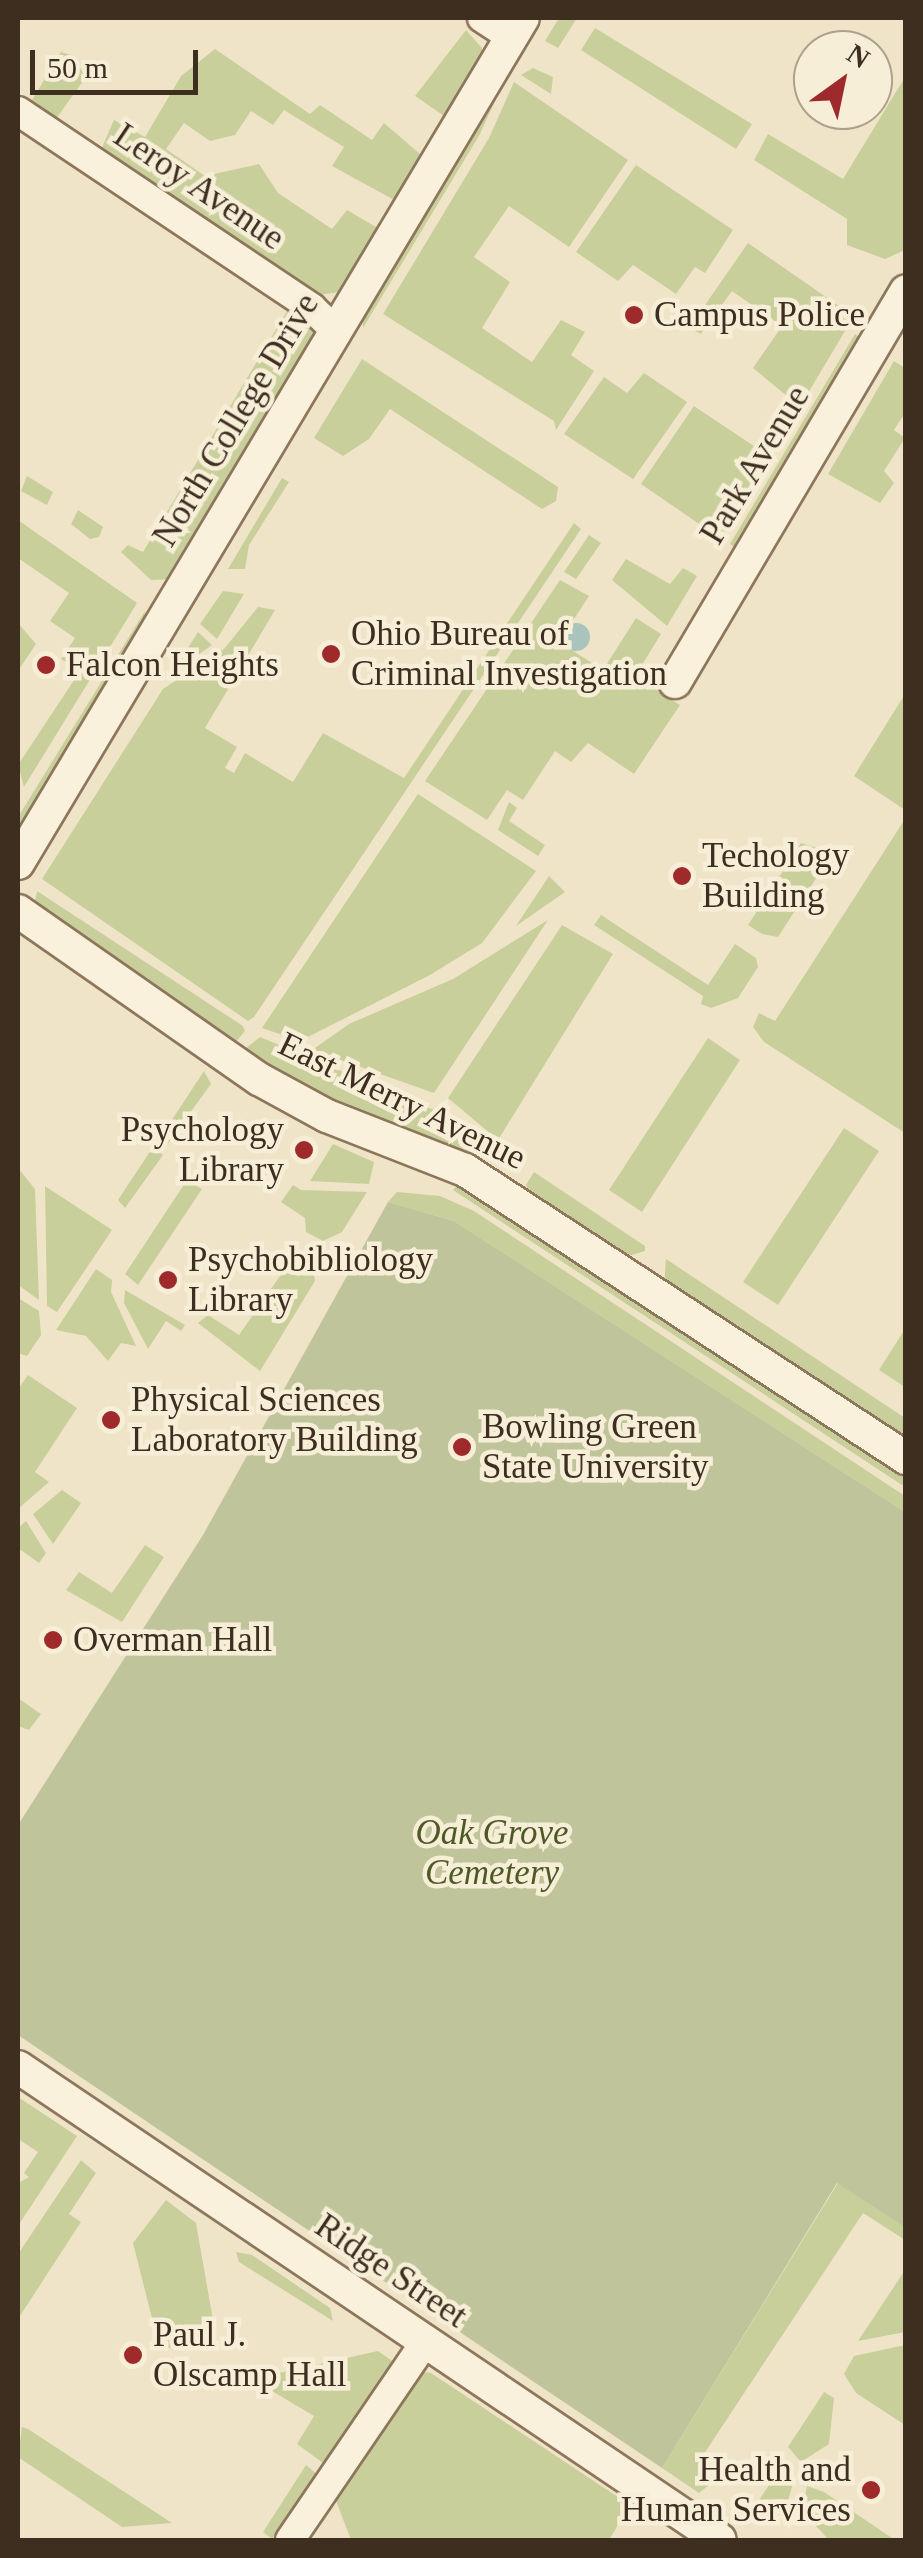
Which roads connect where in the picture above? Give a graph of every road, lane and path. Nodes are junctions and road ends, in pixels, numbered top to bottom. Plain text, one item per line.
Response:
1 (482, 18) edge
2 (517, 27) edge
3 (18, 111) edge
4 (906, 290) edge
5 (335, 330) junction
6 (675, 682) dead end
7 (18, 862) edge
8 (18, 911) edge
9 (906, 1458) edge
10 (18, 2068) edge
11 (425, 2342) junction
12 (290, 2540) edge
13 (720, 2540) edge

1 - 2 street
2 - 5 street, North College Drive
3 - 5 street, Leroy Avenue
4 - 6 street, Park Avenue
5 - 7 street, North College Drive
8 - 9 street, East Merry Avenue
10 - 11 street, Ridge Street
11 - 12 street
11 - 13 street, Ridge Street

